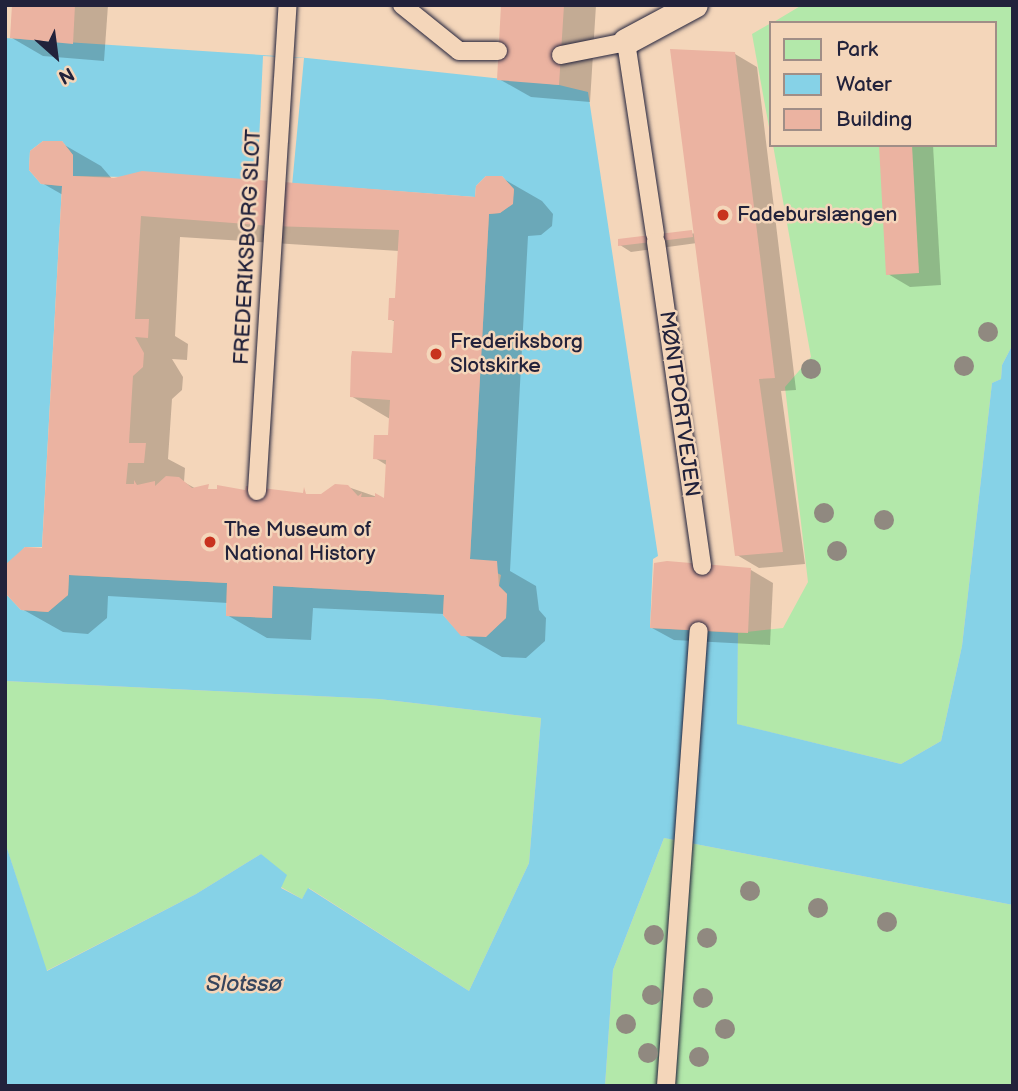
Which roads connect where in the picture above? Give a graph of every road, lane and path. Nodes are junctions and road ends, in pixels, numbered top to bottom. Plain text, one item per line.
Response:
1 (288, 5) edge
2 (402, 5) edge
3 (695, 5) edge
4 (626, 42) junction
5 (498, 51) dead end
6 (561, 55) dead end
7 (257, 491) dead end
8 (702, 566) dead end
9 (699, 631) dead end
10 (666, 1086) edge

1 - 7 lane, FREDERIKSBORG SLOT
2 - 5 lane
3 - 4 street
4 - 6 lane
4 - 8 lane, MØNTPORTVEJEN
9 - 10 lane

